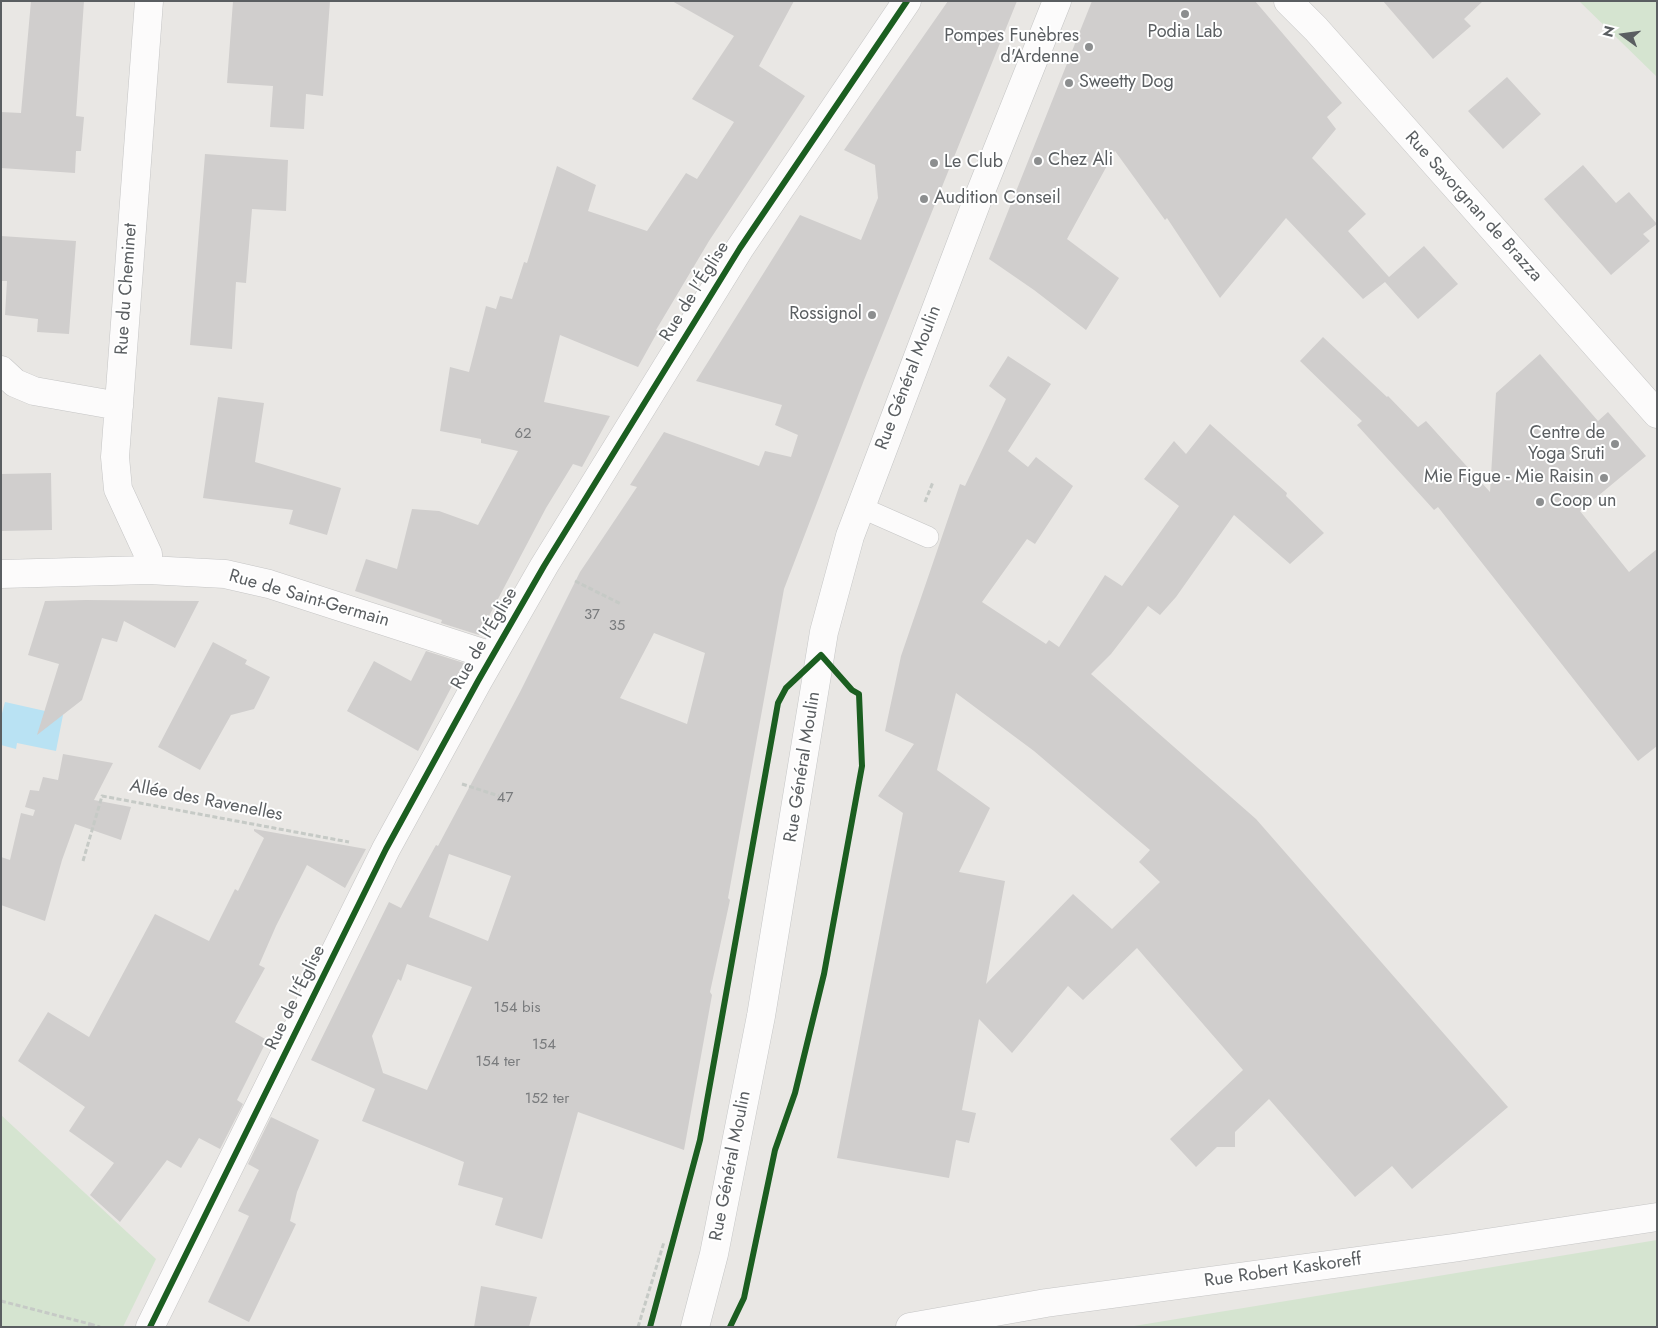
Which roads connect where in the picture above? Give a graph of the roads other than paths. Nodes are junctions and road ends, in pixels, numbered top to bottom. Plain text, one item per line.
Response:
1 (149, 1) edge
2 (907, 1) edge
3 (1057, 1) edge
4 (1288, 1) edge
5 (1, 370) edge
6 (118, 406) junction
7 (1657, 414) edge
8 (860, 507) junction
9 (928, 537) dead end
10 (148, 570) junction
11 (1, 574) edge
12 (492, 656) junction
13 (1657, 1217) edge
14 (150, 1327) edge
15 (695, 1327) edge
16 (910, 1327) edge

1 - 6 street, Rue du Cheminet
2 - 12 street, Rue de l'Église
3 - 8 street, Rue Général Moulin
4 - 7 street, Rue Savorgnan de Brazza
5 - 6 street
6 - 10 street, Rue du Cheminet
8 - 9 lane
8 - 15 street, Rue Général Moulin
10 - 11 street, Rue de Saint-Germain
10 - 12 street, Rue de Saint-Germain
12 - 14 street, Rue de l'Église
13 - 16 street, Rue Robert Kaskoreff

